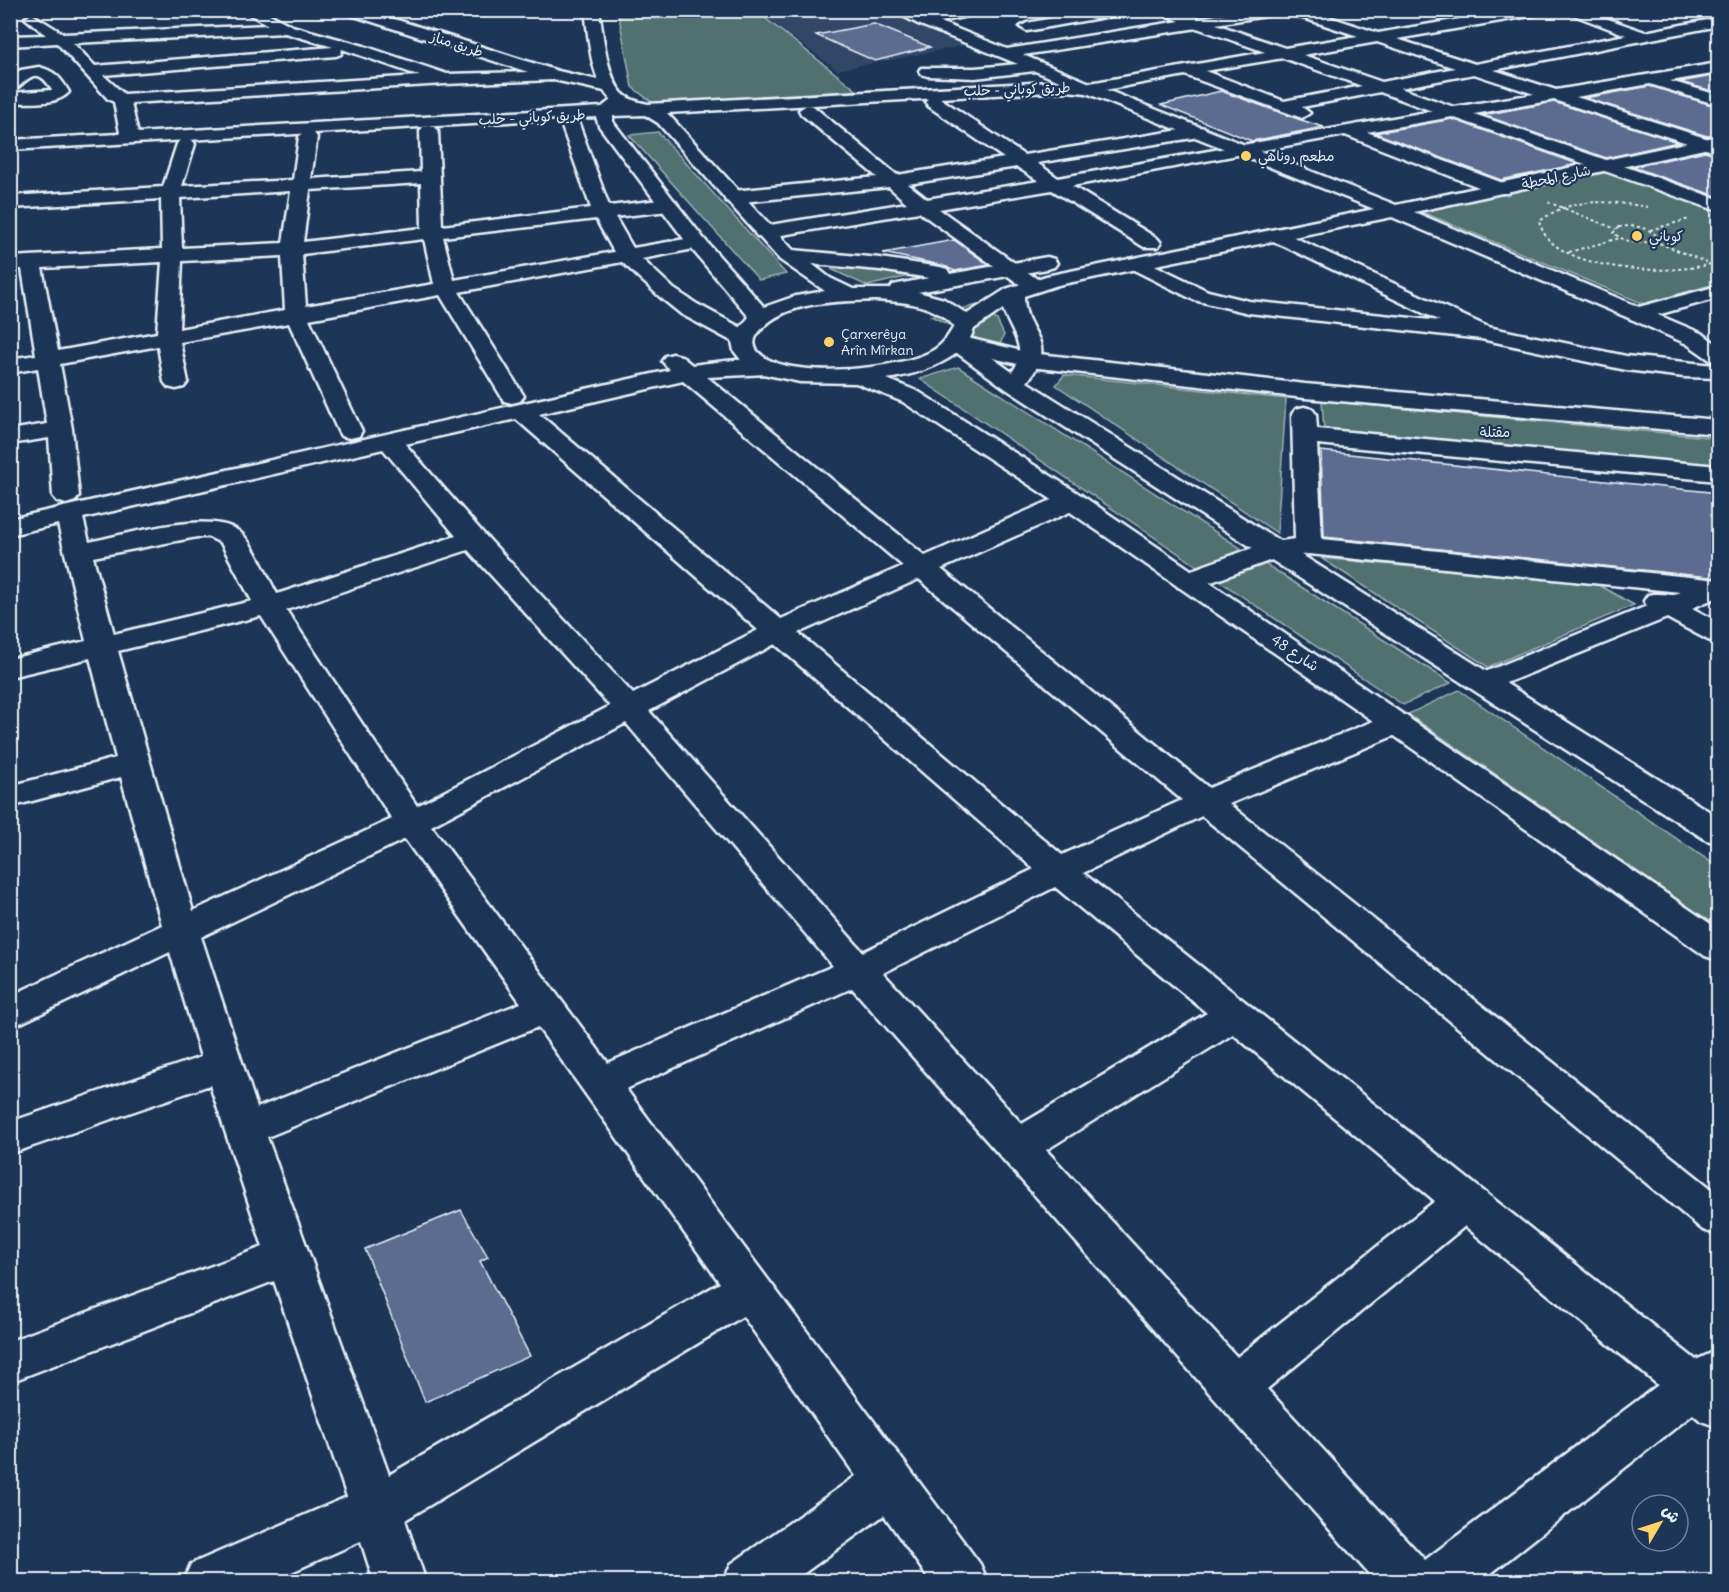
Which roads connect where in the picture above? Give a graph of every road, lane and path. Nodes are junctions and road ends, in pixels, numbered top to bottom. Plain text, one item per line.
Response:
1 (250, 10) edge
2 (350, 10) edge
3 (378, 10) edge
4 (592, 10) edge
5 (898, 10) edge
6 (976, 10) edge
7 (1122, 10) edge
8 (1161, 10) edge
9 (1279, 10) edge
10 (1293, 10) edge
11 (1541, 10) edge
12 (1568, 10) edge
13 (1690, 10) edge
14 (50, 14) dead end
15 (1425, 14) dead end
16 (923, 21) junction
17 (1719, 21) edge
18 (1196, 23) junction
19 (1459, 24) junction
20 (287, 29) junction
21 (1492, 34) dead end
22 (1642, 36) junction
23 (60, 38) junction
24 (963, 38) junction
25 (1377, 38) junction
26 (10, 41) edge
27 (471, 44) junction
28 (1525, 44) dead end
29 (1675, 47) dead end
30 (358, 49) junction
31 (1283, 53) junction
32 (1558, 53) junction
33 (1002, 54) junction
34 (1697, 54) dead end
35 (1719, 61) edge
36 (1592, 63) dead end
37 (1038, 68) junction
38 (1719, 68) edge
39 (1186, 69) junction
40 (1476, 69) junction
41 (1614, 69) dead end
42 (91, 71) junction
43 (927, 71) dead end
44 (559, 77) junction
45 (445, 79) junction
46 (1647, 79) junction
47 (10, 87) edge
48 (609, 87) junction
49 (1380, 87) junction
50 (1089, 88) junction
51 (1557, 96) junction
52 (10, 98) edge
53 (122, 99) junction
54 (1719, 100) edge
55 (621, 101) junction
56 (934, 102) junction
57 (1282, 106) junction
58 (807, 110) junction
59 (1453, 112) junction
60 (659, 115) junction
61 (604, 118) junction
62 (570, 124) junction
63 (1346, 130) junction
64 (429, 131) junction
65 (1198, 132) junction
66 (308, 137) junction
67 (130, 138) junction
68 (186, 144) junction
69 (1715, 144) edge
70 (10, 145) edge
71 (1242, 150) junction
72 (10, 153) edge
73 (1021, 161) junction
74 (1606, 166) junction
75 (431, 177) junction
76 (893, 181) junction
77 (1054, 183) junction
78 (302, 185) junction
79 (1501, 189) junction
80 (170, 193) junction
81 (733, 197) junction
82 (1366, 199) junction
83 (10, 202) edge
84 (668, 205) junction
85 (1639, 205) dead end
86 (1719, 205) edge
87 (923, 206) junction
88 (1562, 207) junction
89 (1393, 211) junction
90 (602, 212) junction
91 (1693, 218) dead end
92 (1616, 229) junction
93 (1650, 230) junction
94 (764, 232) junction
95 (432, 233) junction
96 (1276, 235) junction
97 (1620, 238) junction
98 (1653, 241) junction
99 (696, 243) junction
100 (1151, 243) junction
101 (292, 249) junction
102 (1568, 252) junction
103 (172, 256) junction
104 (627, 256) junction
105 (787, 256) junction
106 (1719, 262) edge
107 (21, 263) edge
108 (1135, 263) junction
109 (1713, 265) junction
110 (1719, 267) edge
111 (1013, 270) junction
112 (969, 278) junction
113 (446, 288) junction
114 (1023, 289) junction
115 (1719, 292) edge
116 (875, 294) junction
117 (849, 295) junction
118 (1639, 314) junction
119 (296, 315) junction
120 (761, 318) junction
121 (1481, 332) junction
122 (961, 337) junction
123 (168, 338) junction
124 (743, 339) junction
125 (1695, 339) junction
126 (1719, 343) edge
127 (46, 359) junction
128 (1030, 360) junction
129 (10, 366) edge
130 (680, 367) junction
131 (767, 367) junction
132 (1717, 369) edge
133 (860, 376) junction
134 (176, 382) dead end
135 (1014, 384) junction
136 (1305, 391) junction
137 (516, 403) junction
138 (1719, 427) edge
139 (60, 429) junction
140 (350, 431) junction
141 (1304, 435) junction
142 (10, 437) edge
143 (387, 440) junction
144 (1719, 473) edge
145 (1072, 501) junction
146 (68, 505) junction
147 (10, 509) edge
148 (10, 527) edge
149 (473, 539) junction
150 (1309, 546) junction
151 (1276, 549) junction
152 (78, 552) junction
153 (920, 567) junction
154 (1614, 577) junction
155 (1188, 580) junction
156 (1718, 588) edge
157 (269, 606) junction
158 (1670, 608) junction
159 (778, 631) junction
160 (1719, 634) edge
161 (101, 647) junction
162 (10, 668) edge
163 (1486, 682) junction
164 (630, 709) junction
165 (1397, 723) junction
166 (134, 763) junction
167 (10, 797) edge
168 (1205, 802) junction
169 (411, 823) junction
170 (1719, 832) edge
171 (1058, 871) junction
172 (181, 932) junction
173 (1719, 947) edge
174 (858, 970) junction
175 (545, 1009) junction
176 (10, 1012) edge
177 (1235, 1014) junction
178 (223, 1065) junction
179 (599, 1084) junction
180 (246, 1129) junction
181 (10, 1138) edge
182 (1018, 1147) junction
183 (1466, 1201) junction
184 (1719, 1218) edge
185 (289, 1256) junction
186 (749, 1289) junction
187 (10, 1362) edge
188 (1235, 1387) junction
189 (1710, 1388) edge
190 (889, 1482) junction
191 (377, 1509) junction
192 (209, 1581) edge
193 (400, 1581) edge
194 (749, 1581) edge
195 (962, 1581) edge
196 (1410, 1581) edge
197 (1438, 1581) edge

1 - 20 street
2 - 27 street, طريق مناز
3 - 27 street, طريق مناز
4 - 48 street
5 - 16 street
6 - 16 street
7 - 24 street
8 - 18 street
9 - 18 street
10 - 25 street
11 - 19 street
12 - 22 street
13 - 17 street
14 - 23 street
15 - 19 street
16 - 24 street
17 - 22 street
18 - 31 street
18 - 33 street
19 - 21 street
19 - 25 street
20 - 23 street
20 - 30 street
22 - 29 street
22 - 32 street
23 - 26 street
23 - 42 street
24 - 33 street
25 - 31 street
25 - 40 street
27 - 44 street, طريق مناز
28 - 32 street
30 - 42 street
30 - 45 street
31 - 39 street
31 - 49 street
32 - 36 street
32 - 40 street
33 - 37 street
34 - 35 street
37 - 43 street
37 - 50 street
38 - 46 street
39 - 50 street
39 - 57 street
40 - 49 street
40 - 51 street
41 - 46 street
42 - 53 street
44 - 45 street
44 - 48 street, طريق مناز
45 - 53 street
46 - 51 street
46 - 54 street
47 - 52 street
48 - 55 street
49 - 57 street
49 - 59 street
50 - 56 street, طريق كوباني - حلب
50 - 60 street, طريق كوباني - حلب
50 - 65 street
51 - 59 street
51 - 69 street
53 - 67 street
55 - 60 street
55 - 61 street
56 - 58 street, طريق كوباني - حلب
56 - 73 street
57 - 63 street
58 - 60 street, طريق كوباني - حلب
58 - 76 street
59 - 63 street
59 - 74 street
60 - 61 street, طريق كوباني - حلب
60 - 81 street
61 - 62 street, طريق كوباني - حلب
61 - 67 street, طريق كوباني - حلب
61 - 84 street
62 - 64 street, طريق كوباني - حلب
62 - 90 street
63 - 71 street
63 - 79 street
64 - 66 street, طريق كوباني - حلب
64 - 75 street
65 - 71 street
65 - 73 street
66 - 68 street, طريق كوباني - حلب
66 - 78 street
67 - 70 street, طريق كوباني - حلب
68 - 72 street, طريق كوباني - حلب
68 - 80 street
69 - 74 street, شارع المحطة
71 - 77 street
71 - 82 street
73 - 76 street
73 - 77 street
74 - 79 street, شارع المحطة
74 - 86 street
75 - 78 street
75 - 95 street
76 - 81 street
76 - 87 street
77 - 87 street
77 - 100 street
78 - 80 street
78 - 101 street
79 - 88 path
79 - 89 street, شارع المحطة
80 - 83 street
80 - 103 street
81 - 94 street
82 - 89 street
82 - 100 street
84 - 90 street
84 - 99 street
85 - 88 path
87 - 94 street
87 - 111 street
88 - 92 path
88 - 102 path
89 - 96 street, شارع المحطة
89 - 118 street
90 - 95 street
90 - 104 street
91 - 93 path
92 - 93 path
92 - 97 path
93 - 98 path
94 - 105 street
95 - 101 street
95 - 113 street
96 - 108 street, شارع المحطة
96 - 121 street
97 - 98 path
97 - 102 path
98 - 109 path
99 - 104 street
99 - 120 street
100 - 111 street
101 - 103 street
101 - 119 street
102 - 109 path
103 - 107 street
103 - 123 street
104 - 113 street
104 - 124 street
105 - 112 street
105 - 117 street
106 - 109 path
107 - 127 street
108 - 114 street, شارع المحطة
108 - 121 street
109 - 110 path
111 - 112 street
111 - 114 street
112 - 116 street
113 - 119 street
113 - 137 street
114 - 122 street
114 - 128 street
115 - 118 street
116 - 117 street
116 - 122 street
117 - 120 street
118 - 125 street
119 - 123 street
119 - 140 street
120 - 124 street
121 - 132 street
122 - 128 street
122 - 133 street
122 - 135 street
123 - 127 street
123 - 134 street
124 - 130 street
124 - 131 street
125 - 126 street
125 - 132 street
127 - 129 street
127 - 139 street
128 - 135 street
128 - 136 street
130 - 131 street
130 - 137 street
130 - 153 street
131 - 133 street
133 - 145 street, 48 شارع
135 - 151 street
136 - 138 street
136 - 141 street
137 - 140 street
137 - 143 street
137 - 159 street
139 - 142 street
139 - 146 street
140 - 146 street
141 - 144 street
141 - 150 street
143 - 146 street
143 - 149 street
145 - 153 street
145 - 155 street, 48 شارع
146 - 147 street
146 - 148 street
146 - 152 street
149 - 157 street
149 - 164 street
150 - 151 street
150 - 154 street
151 - 155 street
151 - 163 street
152 - 157 street
152 - 161 street
153 - 159 street
153 - 168 street
154 - 156 street
154 - 158 street
155 - 165 street, 48 شارع
156 - 158 street
157 - 161 street
157 - 169 street
158 - 160 street
158 - 163 street
159 - 164 street
159 - 171 street
161 - 162 street
161 - 166 street
163 - 170 street
164 - 169 street
164 - 174 street
165 - 168 street
165 - 173 street, 48 شارع
166 - 167 street
166 - 172 street
168 - 171 street
168 - 184 street
169 - 172 street
169 - 175 street
171 - 174 street
171 - 177 street
172 - 176 street
172 - 178 street
174 - 179 street
174 - 182 street
175 - 179 street
175 - 180 street
177 - 182 street
177 - 183 street
178 - 180 street
178 - 181 street
179 - 186 street
180 - 185 street
182 - 188 street
183 - 188 street
183 - 189 street
185 - 187 street
185 - 191 street
186 - 190 street
186 - 191 street
188 - 196 street
189 - 197 street
190 - 194 street
190 - 195 street
191 - 192 street
191 - 193 street

